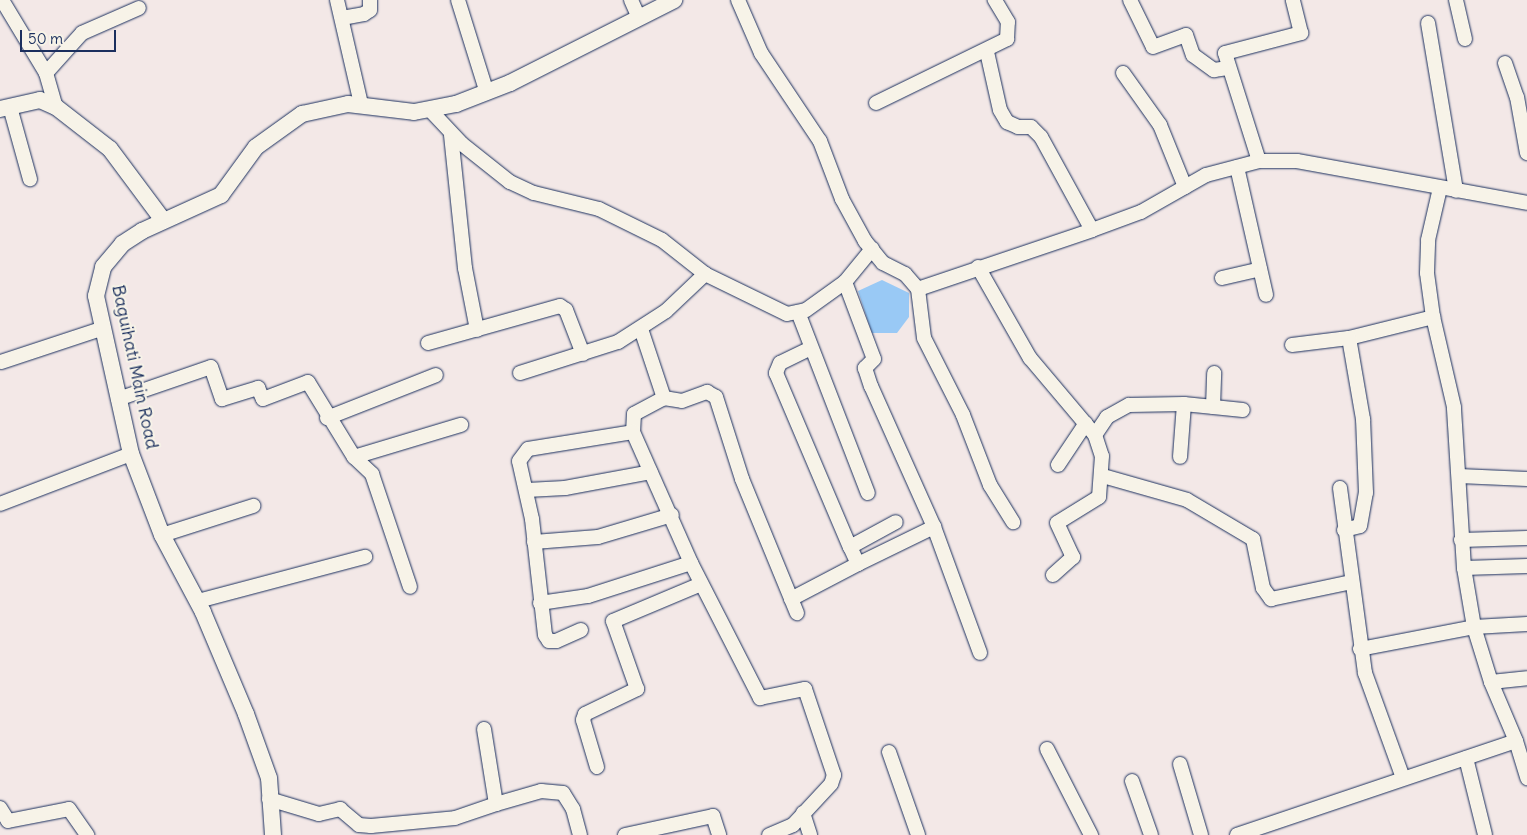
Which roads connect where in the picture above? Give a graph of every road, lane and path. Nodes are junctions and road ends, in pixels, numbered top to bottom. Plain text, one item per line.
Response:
1 (338, 0) edge
2 (370, 0) edge
3 (458, 0) edge
4 (631, 0) edge
5 (674, 0) edge
6 (738, 0) edge
7 (995, 0) edge
8 (1130, 0) edge
9 (1293, 0) edge
10 (1456, 0) edge
11 (4, 1) edge
12 (139, 8) dead end
13 (342, 18) junction
14 (639, 18) junction
15 (1428, 23) dead end
16 (1465, 39) dead end
17 (987, 52) junction
18 (1505, 64) dead end
19 (1229, 68) junction
20 (46, 73) junction
21 (1123, 73) dead end
22 (487, 93) junction
23 (1522, 96) edge
24 (876, 103) dead end
25 (361, 104) junction
26 (56, 107) junction
27 (5, 108) edge
28 (431, 111) junction
29 (452, 135) junction
30 (1527, 153) edge
31 (1259, 161) junction
32 (1237, 167) junction
33 (30, 179) dead end
34 (1185, 187) junction
35 (1440, 188) junction
36 (1456, 191) junction
37 (1527, 203) edge
38 (163, 220) junction
39 (1092, 230) junction
40 (872, 249) junction
41 (978, 267) junction
42 (1260, 269) junction
43 (705, 274) junction
44 (1222, 278) dead end
45 (845, 282) junction
46 (918, 289) junction
47 (1266, 295) dead end
48 (798, 312) junction
49 (1433, 317) junction
50 (104, 328) junction
51 (641, 329) junction
52 (477, 330) junction
53 (1349, 338) junction
54 (428, 343) dead end
55 (1292, 345) dead end
56 (812, 348) junction
57 (583, 354) junction
58 (1, 362) edge
59 (520, 373) dead end
60 (1214, 374) dead end
61 (436, 375) dead end
62 (664, 398) junction
63 (118, 399) junction
64 (1184, 404) junction
65 (1213, 407) junction
66 (1243, 410) dead end
67 (327, 418) junction
68 (1086, 422) junction
69 (462, 424) dead end
70 (632, 432) junction
71 (1095, 435) junction
72 (131, 454) junction
73 (354, 457) junction
74 (1180, 457) dead end
75 (1058, 464) dead end
76 (651, 472) junction
77 (1103, 476) junction
78 (1459, 476) junction
79 (1527, 479) edge
80 (1340, 488) dead end
81 (527, 490) junction
82 (868, 493) dead end
83 (0, 504) edge
84 (253, 506) dead end
85 (672, 515) junction
86 (896, 522) dead end
87 (1013, 522) dead end
88 (934, 528) junction
89 (1344, 530) junction
90 (162, 535) junction
91 (1527, 538) edge
92 (1461, 540) junction
93 (534, 542) junction
94 (850, 546) junction
95 (365, 557) dead end
96 (691, 563) junction
97 (858, 564) junction
98 (1527, 566) edge
99 (1464, 568) junction
100 (1053, 575) dead end
101 (1352, 582) junction
102 (702, 584) junction
103 (410, 587) dead end
104 (791, 599) junction
105 (198, 601) junction
106 (540, 603) junction
107 (797, 613) dead end
108 (1527, 624) edge
109 (1474, 627) junction
110 (581, 630) dead end
111 (1360, 649) junction
112 (980, 653) dead end
113 (1527, 678) edge
114 (1491, 682) junction
115 (484, 729) dead end
116 (1516, 741) junction
117 (1047, 749) dead end
118 (889, 752) dead end
119 (1466, 758) junction
120 (1180, 764) dead end
121 (597, 767) dead end
122 (1403, 778) junction
123 (1527, 778) edge
124 (1132, 781) dead end
125 (269, 799) junction
126 (496, 804) junction
127 (0, 808) edge
128 (803, 813) junction
129 (1258, 832) edge
130 (87, 835) edge
131 (273, 835) edge
132 (580, 835) edge
133 (625, 835) edge
134 (718, 835) edge
135 (768, 835) edge
136 (810, 835) edge
137 (918, 835) edge
138 (1091, 835) edge
139 (1151, 835) edge
140 (1201, 835) edge
141 (1237, 835) edge
142 (1485, 835) edge

1 - 13 street
2 - 13 street
3 - 22 street
4 - 14 street
5 - 14 street, Baguihati Main Road
6 - 40 street
7 - 17 street
8 - 19 street
9 - 19 street
10 - 16 street
11 - 20 street
12 - 20 street
13 - 25 street
14 - 22 street, Baguihati Main Road
15 - 36 street
17 - 24 street
17 - 39 street
18 - 23 street
19 - 31 street
20 - 26 street
21 - 34 street
22 - 28 street, Baguihati Main Road
23 - 30 street
25 - 28 street, Baguihati Main Road
25 - 38 street, Baguihati Main Road
26 - 27 street
26 - 38 street
27 - 33 street
28 - 29 street
29 - 43 street
29 - 52 street
31 - 32 street
31 - 35 street
32 - 34 street
32 - 42 street
34 - 39 street
35 - 36 street
35 - 49 street
36 - 37 street
38 - 50 street, Baguihati Main Road
39 - 41 street
40 - 45 street
40 - 46 street
41 - 46 street
41 - 68 street
42 - 44 street
42 - 47 street
43 - 48 street
43 - 51 street
45 - 48 street
45 - 88 street
46 - 87 street
48 - 56 street
49 - 53 street
49 - 78 street
50 - 58 street
50 - 63 street, Baguihati Main Road
51 - 57 street
51 - 62 street
52 - 54 street
52 - 57 street
53 - 55 street
53 - 89 street
56 - 82 street
56 - 94 street
57 - 59 street
60 - 65 street
61 - 67 street
62 - 70 street
62 - 104 street
63 - 67 street
63 - 72 street, Baguihati Main Road
64 - 65 street
64 - 71 street
64 - 74 street
65 - 66 street
67 - 73 street
68 - 71 street
68 - 75 street
69 - 73 street
70 - 76 street
70 - 81 street
71 - 77 street
72 - 83 street
72 - 90 street, Baguihati Main Road
73 - 103 street
76 - 81 street
76 - 85 street
77 - 100 street
77 - 101 street
78 - 79 street
78 - 92 street
80 - 89 street
81 - 93 street
84 - 90 street
85 - 93 street
85 - 96 street
86 - 94 street
88 - 97 street
88 - 112 street
89 - 101 street
90 - 105 street, Baguihati Main Road
91 - 92 street
92 - 99 street
93 - 106 street
94 - 97 street
95 - 105 street
96 - 102 street
96 - 106 street
97 - 104 street
98 - 99 street
99 - 109 street
101 - 111 street
102 - 121 street
102 - 128 street
104 - 107 street
105 - 125 street, Baguihati Main Road
106 - 110 street
108 - 109 street
109 - 111 street
109 - 114 street
111 - 122 street
113 - 114 street
114 - 116 street
115 - 126 street
116 - 119 street
116 - 123 street
117 - 138 street
118 - 137 street
119 - 122 street
119 - 142 street
120 - 140 street
122 - 129 street
124 - 139 street
125 - 126 street
125 - 131 street, Baguihati Main Road
126 - 132 street
127 - 130 street
128 - 135 street
128 - 136 street
129 - 141 street
133 - 134 street

